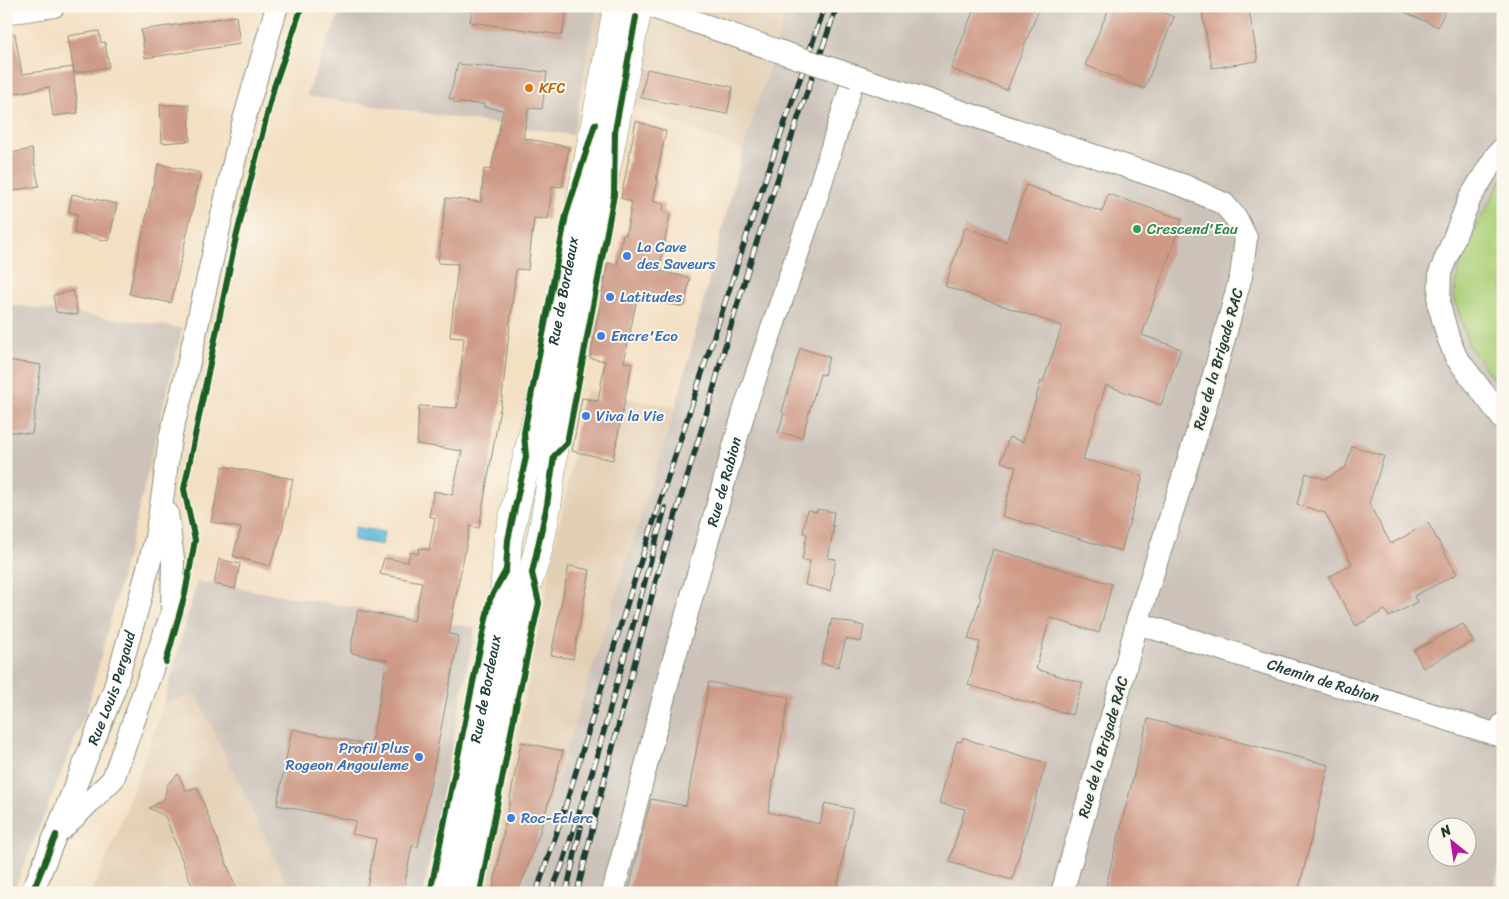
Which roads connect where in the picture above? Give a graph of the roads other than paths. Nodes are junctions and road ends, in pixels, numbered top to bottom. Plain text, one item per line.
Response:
1 (54, 6) edge
2 (277, 6) edge
3 (17, 10) edge
4 (632, 10) edge
5 (854, 76) junction
6 (1503, 148) edge
7 (1503, 419) edge
8 (164, 486) junction
9 (156, 538) junction
10 (173, 559) junction
11 (1137, 623) junction
12 (1503, 724) edge
13 (56, 835) junction
14 (32, 893) edge
15 (446, 893) edge
16 (465, 893) edge
17 (613, 893) edge
18 (1062, 893) edge

1 - 3 street
2 - 8 street
4 - 5 street, Rue de la Brigade RAC, bridge
4 - 15 main road, Rue de Bordeaux
4 - 16 main road, Rue de Bordeaux
5 - 11 street, Rue de la Brigade RAC
5 - 17 street, Rue de Rabion
6 - 7 street
8 - 9 street, Rue Louis Pergaud
8 - 10 street, Rue Louis Pergaud
9 - 10 street
9 - 13 street, Rue Louis Pergaud
10 - 13 street, Rue Louis Pergaud
11 - 12 street, Chemin de Rabion
11 - 18 street, Rue de la Brigade RAC
13 - 14 street, Rue Louis Pergaud

